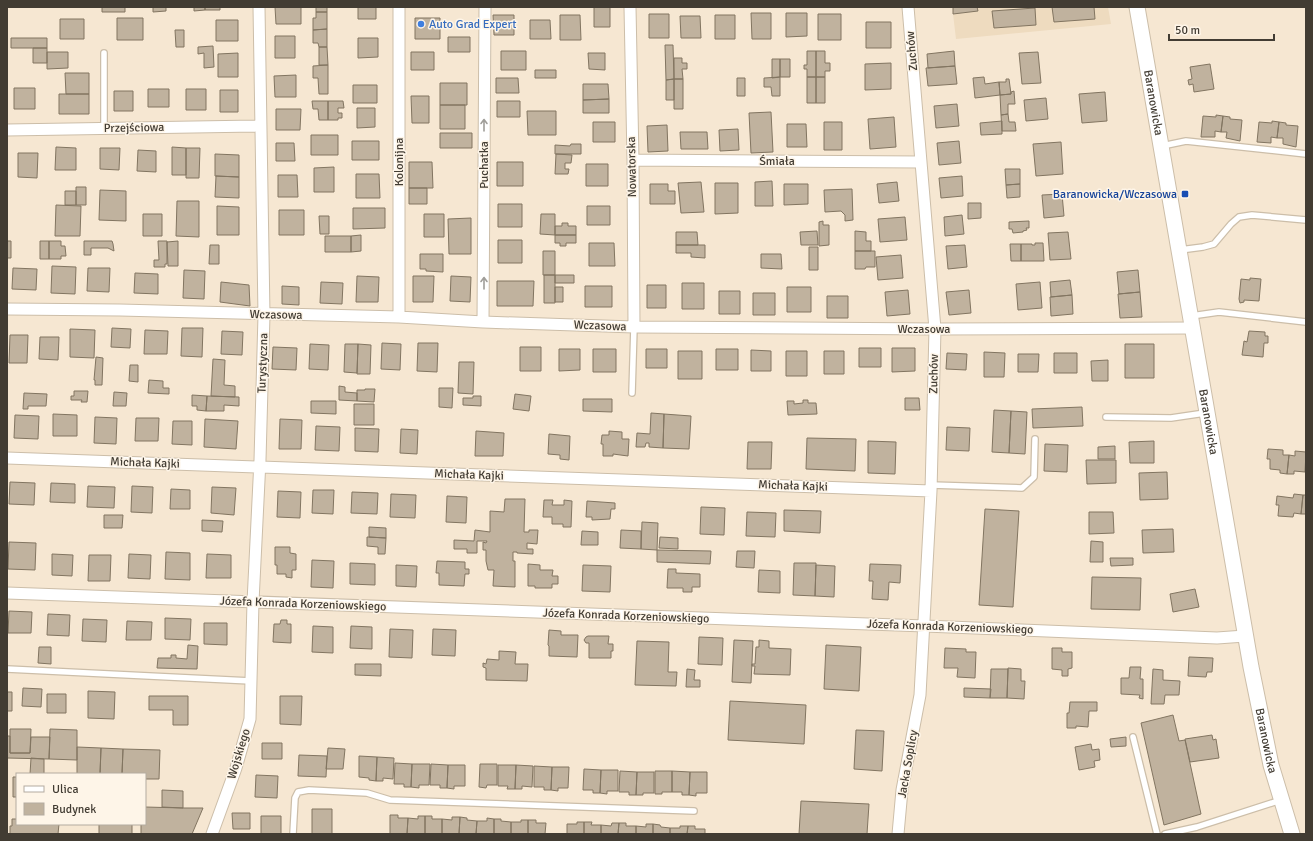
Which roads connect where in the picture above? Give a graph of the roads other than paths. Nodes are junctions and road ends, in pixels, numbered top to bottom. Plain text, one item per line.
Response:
1 (259, 7) edge
2 (399, 7) edge
3 (485, 7) edge
4 (630, 7) edge
5 (908, 7) edge
6 (1137, 7) edge
7 (104, 53) dead end
8 (261, 126) junction
9 (104, 129) junction
10 (7, 130) edge
11 (1161, 146) junction
12 (1306, 154) edge
13 (632, 160) junction
14 (920, 162) junction
15 (1306, 220) edge
16 (1179, 250) junction
17 (7, 309) edge
18 (264, 315) junction
19 (399, 318) junction
20 (484, 322) junction
21 (1192, 322) junction
22 (1306, 322) edge
23 (634, 327) junction
24 (935, 330) junction
25 (632, 393) dead end
26 (1208, 413) junction
27 (1106, 417) dead end
28 (1035, 439) dead end
29 (7, 458) edge
30 (260, 467) junction
31 (931, 488) junction
32 (7, 593) edge
33 (253, 602) junction
34 (924, 626) junction
35 (1246, 636) junction
36 (7, 669) edge
37 (251, 676) junction
38 (920, 695) joint
39 (1133, 736) dead end
40 (1281, 800) junction
41 (694, 811) dead end
42 (212, 834) edge
43 (293, 834) edge
44 (898, 834) edge
45 (1157, 834) edge
46 (1168, 834) edge
47 (1292, 834) edge

1 - 8 street, Turystyczna
2 - 19 street, Kolonijna
20 -> 3 street, Puchatka
4 - 13 street, Nowatorska
5 - 14 street, Zuchów
6 - 11 street, Baranowicka
7 - 9 lane
8 - 9 street, Przejściowa
8 - 18 street, Turystyczna
9 - 10 street, Przejściowa
11 - 12 lane
11 - 16 street, Baranowicka
13 - 14 street, Śmiała
13 - 23 street, Nowatorska
14 - 24 street, Zuchów
15 - 16 lane
16 - 21 street, Baranowicka
17 - 18 street, Wczasowa
18 - 19 street, Wczasowa
18 - 30 street, Turystyczna
19 - 20 street, Wczasowa
20 - 23 street, Wczasowa
21 - 22 lane
21 - 24 street, Wczasowa
21 - 26 street, Baranowicka
23 - 24 street, Wczasowa
23 - 25 lane
24 - 31 street, Zuchów
26 - 27 lane
26 - 35 street, Baranowicka
28 - 31 lane
29 - 30 street, Michała Kajki
30 - 31 street, Michała Kajki
30 - 33 street, Turystyczna
31 - 34 street, Zuchów
32 - 33 street, Józefa Konrada Korzeniowskiego
33 - 34 street, Józefa Konrada Korzeniowskiego
33 - 37 street, Turystyczna
34 - 35 street, Józefa Konrada Korzeniowskiego
34 - 38 street, Zuchów
35 - 40 street, Baranowicka
36 - 37 lane
37 - 42 street, Wojskiego
38 - 44 street, Jacka Soplicy
39 - 45 lane
40 - 46 lane
40 - 47 street, Baranowicka
41 - 43 lane

